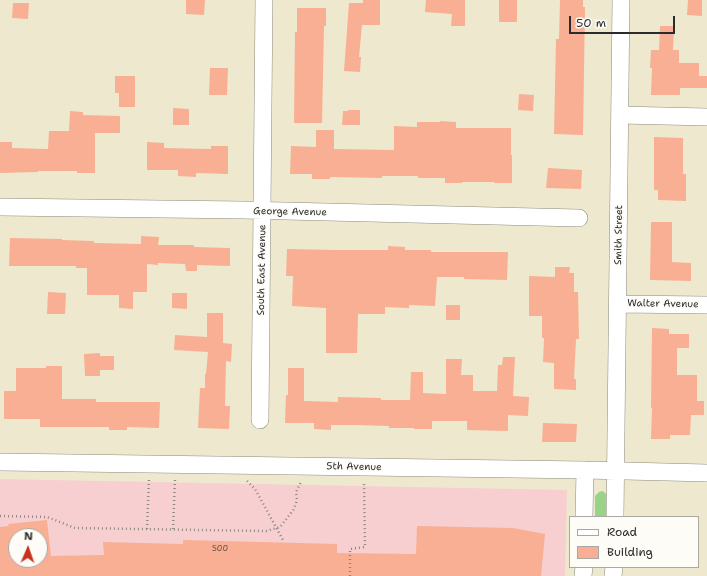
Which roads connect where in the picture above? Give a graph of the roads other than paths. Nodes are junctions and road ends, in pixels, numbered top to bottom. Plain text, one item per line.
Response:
1 (264, 0) edge
2 (622, 0) edge
3 (620, 115) junction
4 (707, 117) edge
5 (0, 207) edge
6 (263, 211) junction
7 (579, 218) dead end
8 (618, 304) junction
9 (707, 305) edge
10 (260, 420) dead end
11 (0, 462) edge
12 (585, 470) junction
13 (616, 470) junction
14 (707, 473) edge
15 (584, 516) edge
16 (615, 516) edge

1 - 6 street, South East Avenue
2 - 3 street, Smith Street
3 - 4 street
3 - 8 street, Smith Street
5 - 6 street, George Avenue
6 - 7 street, George Avenue
6 - 10 street, South East Avenue
8 - 9 street, Walter Avenue
8 - 13 street, Smith Street
11 - 12 street, 5th Avenue
12 - 13 street, 5th Avenue
12 - 15 street
13 - 14 street, 5th Avenue
13 - 16 street, Smith Street

